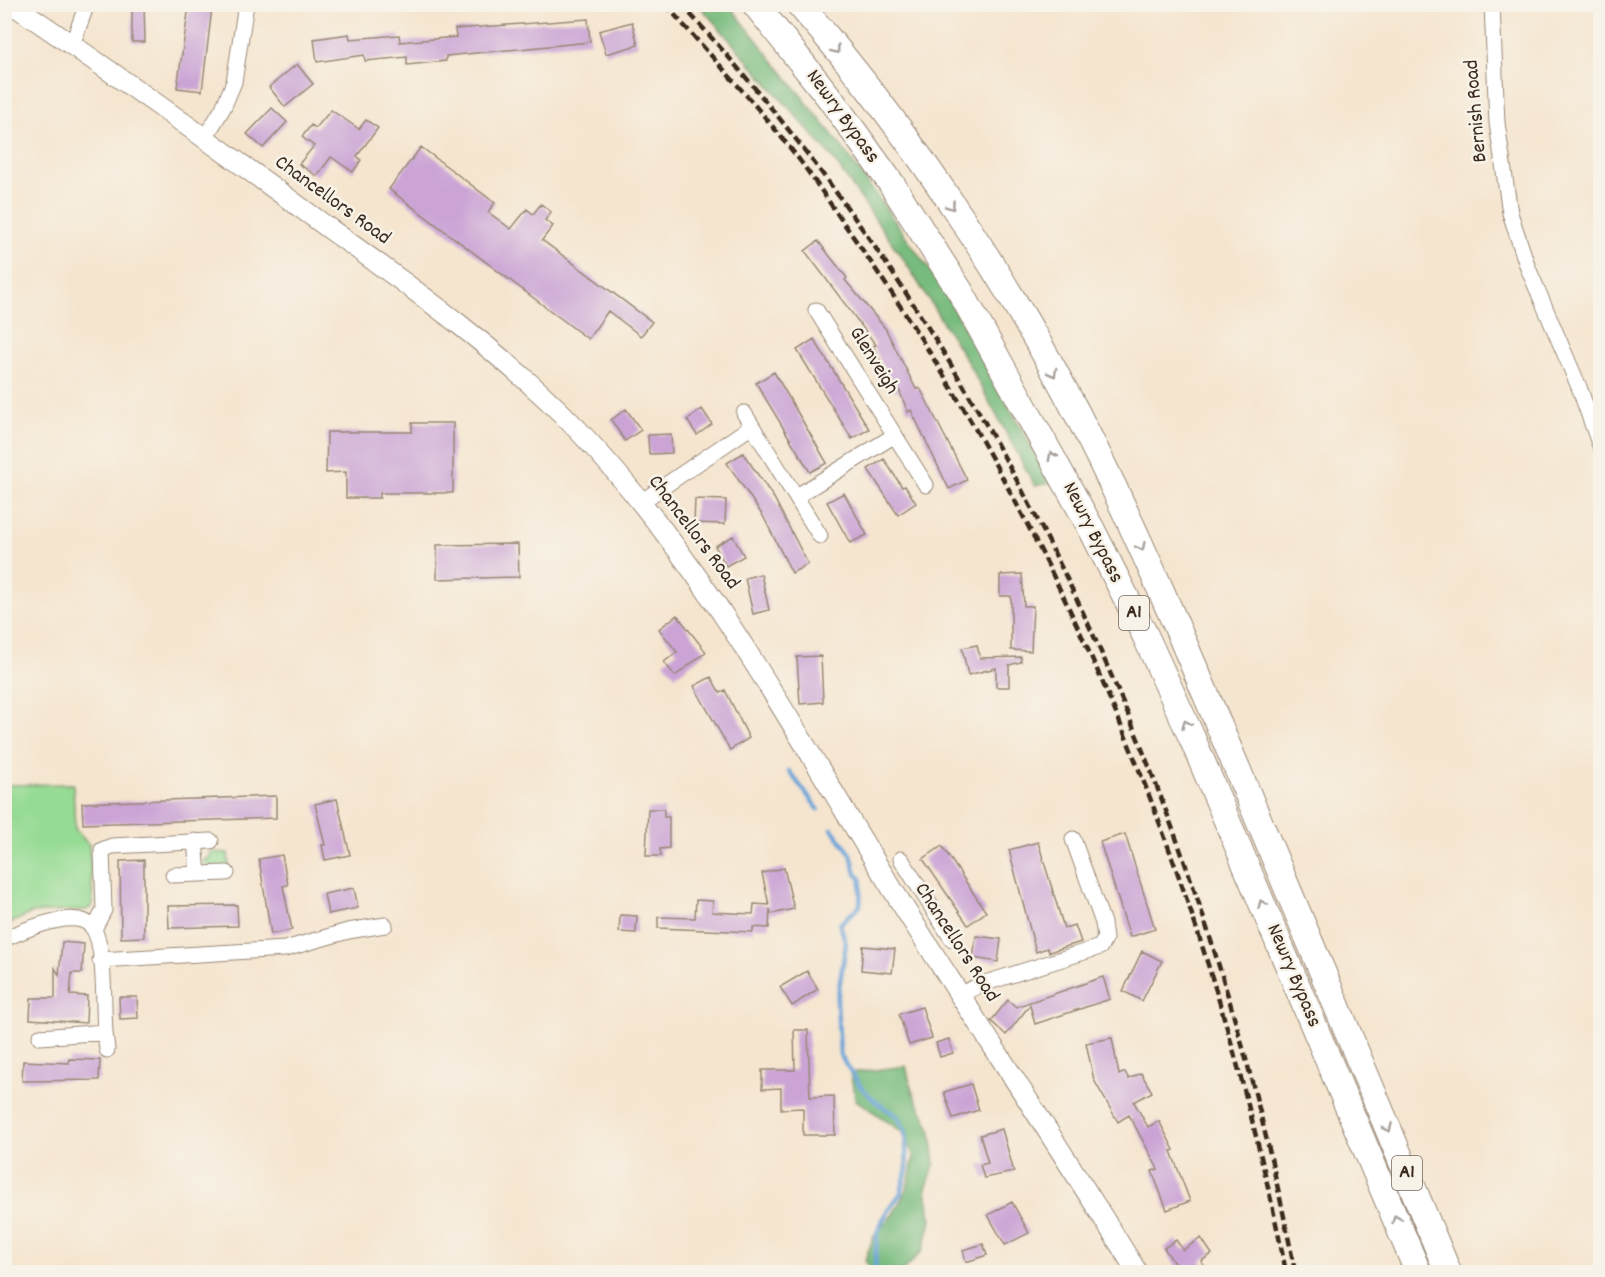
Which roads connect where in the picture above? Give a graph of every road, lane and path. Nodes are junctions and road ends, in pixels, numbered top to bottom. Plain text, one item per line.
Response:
1 (12, 4) edge
2 (87, 4) edge
3 (246, 4) edge
4 (755, 4) edge
5 (799, 4) edge
6 (1492, 4) edge
7 (72, 45) junction
8 (205, 138) junction
9 (816, 310) dead end
10 (895, 435) junction
11 (1600, 446) edge
12 (926, 485) dead end
13 (797, 496) junction
14 (641, 502) junction
15 (820, 536) dead end
16 (1073, 839) dead end
17 (211, 841) dead end
18 (195, 842) junction
19 (900, 859) dead end
20 (227, 873) dead end
21 (198, 874) junction
22 (173, 875) dead end
23 (929, 903) junction
24 (909, 915) junction
25 (385, 925) dead end
26 (94, 929) junction
27 (4, 939) edge
28 (952, 939) dead end
29 (100, 960) junction
30 (961, 995) junction
31 (105, 1032) junction
32 (40, 1037) dead end
33 (107, 1050) dead end
34 (1137, 1272) edge
35 (1418, 1272) edge
36 (1448, 1272) edge

1 - 7 street, Chancellors Road
2 - 7 street
3 - 8 street
35 -> 4 highway, Newry Bypass / A1
5 -> 36 highway, Newry Bypass / A1
6 - 11 street, Bernish Road
7 - 8 street, Chancellors Road
8 - 14 street, Chancellors Road
9 - 10 street, Glenveigh
10 - 12 street, Glenveigh
10 - 13 street
13 - 14 street
13 - 15 street
14 - 24 street, Chancellors Road
16 - 30 street
17 - 18 street
18 - 21 street
18 - 26 street
19 - 23 street
20 - 21 street
21 - 22 street
23 - 24 street
23 - 28 street
24 - 30 street, Chancellors Road
25 - 29 street
26 - 27 street
26 - 29 street
29 - 31 street
30 - 34 street, Chancellors Road
31 - 32 street
31 - 33 street

